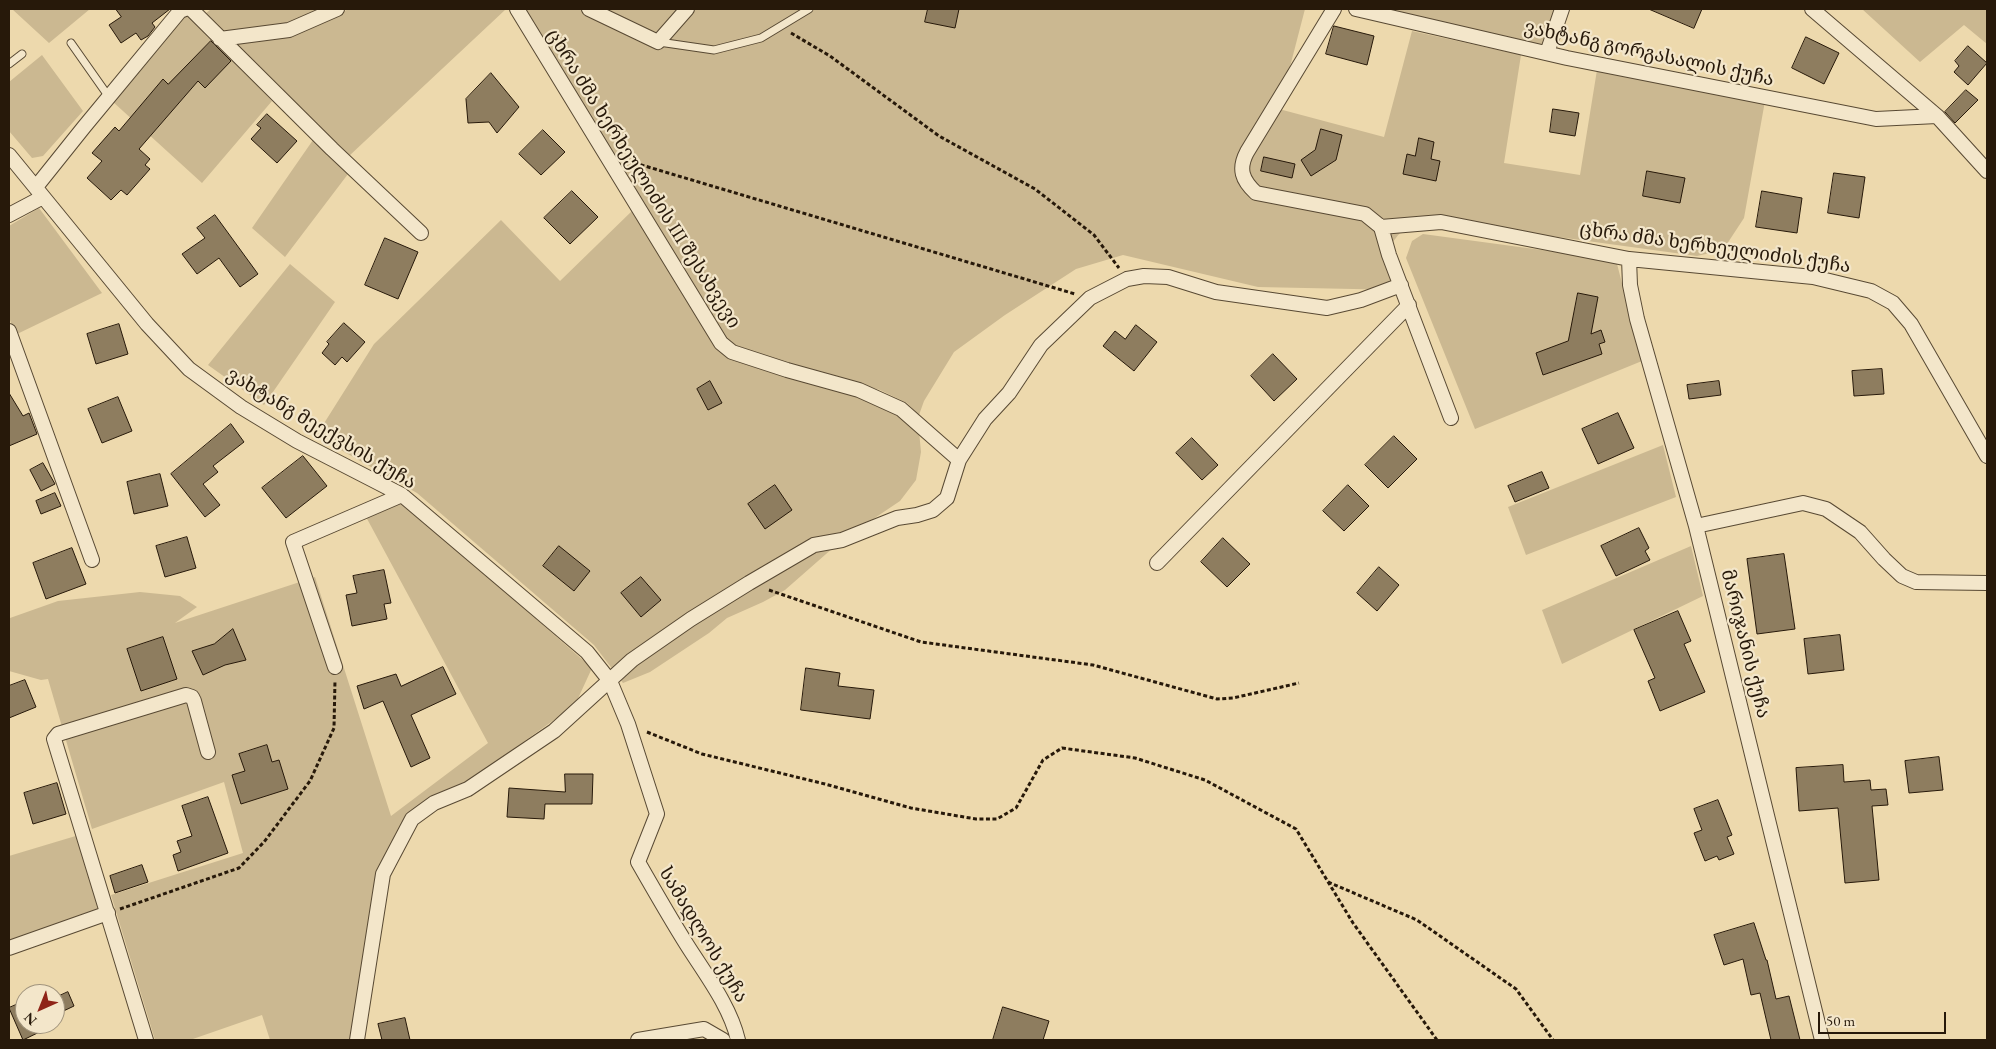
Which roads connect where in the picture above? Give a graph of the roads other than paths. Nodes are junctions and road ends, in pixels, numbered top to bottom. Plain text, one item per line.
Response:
1 (185, 9) edge
2 (191, 9) edge
3 (337, 9) edge
4 (517, 9) edge
5 (589, 9) edge
6 (686, 9) edge
7 (809, 9) edge
8 (1334, 9) edge
9 (1356, 9) edge
10 (1562, 9) edge
11 (1812, 9) edge
12 (220, 39) junction
13 (658, 42) junction
14 (71, 43) dead end
15 (1546, 53) junction
16 (22, 54) dead end
17 (9, 64) edge
18 (109, 97) junction
19 (1937, 116) junction
20 (9, 154) edge
21 (1987, 171) edge
22 (40, 192) junction
23 (9, 216) edge
24 (1381, 227) junction
25 (421, 233) dead end
26 (1629, 259) junction
27 (1401, 284) junction
28 (1409, 305) junction
29 (9, 331) edge
30 (1451, 418) dead end
31 (1987, 456) edge
32 (958, 460) junction
33 (402, 495) junction
34 (1696, 526) junction
35 (92, 560) dead end
36 (1157, 563) dead end
37 (1987, 583) edge
38 (336, 667) road end
39 (610, 681) junction
40 (208, 752) dead end
41 (108, 913) junction
42 (9, 948) edge
43 (146, 1040) edge
44 (357, 1040) edge
45 (638, 1040) edge
46 (723, 1040) edge
47 (738, 1040) edge
48 (1822, 1040) edge

1 - 18 street
2 - 12 street
3 - 12 street
4 - 32 street, ცხრა ძმა ხერხეულიძის III შესახვევი
5 - 13 street
6 - 13 street
7 - 13 lane
8 - 24 street
9 - 15 street, ვახტანგ გორგასალის ქუჩა
10 - 15 street
11 - 19 street
12 - 25 street
14 - 18 lane
15 - 19 street, ვახტანგ გორგასალის ქუჩა
16 - 17 lane
18 - 22 street
19 - 21 street
20 - 22 street, ვახტანგ მეექვსის ქუჩა
22 - 23 street
22 - 33 street, ვახტანგ მეექვსის ქუჩა
24 - 26 street, ცხრა ძმა ხერხეულიძის ქუჩა
24 - 27 street
26 - 31 street, ცხრა ძმა ხერხეულიძის ქუჩა
26 - 34 street, მარიჯანის ქუჩა
27 - 28 street
27 - 32 street
28 - 30 street
28 - 36 street
29 - 35 street
32 - 39 street
33 - 38 street
33 - 39 street, ვახტანგ მეექვსის ქუჩა
34 - 37 street
34 - 48 street, მარიჯანის ქუჩა
39 - 44 street
39 - 47 street, სამადლოს ქუჩა
40 - 41 street
41 - 42 street
41 - 43 street
45 - 46 street

